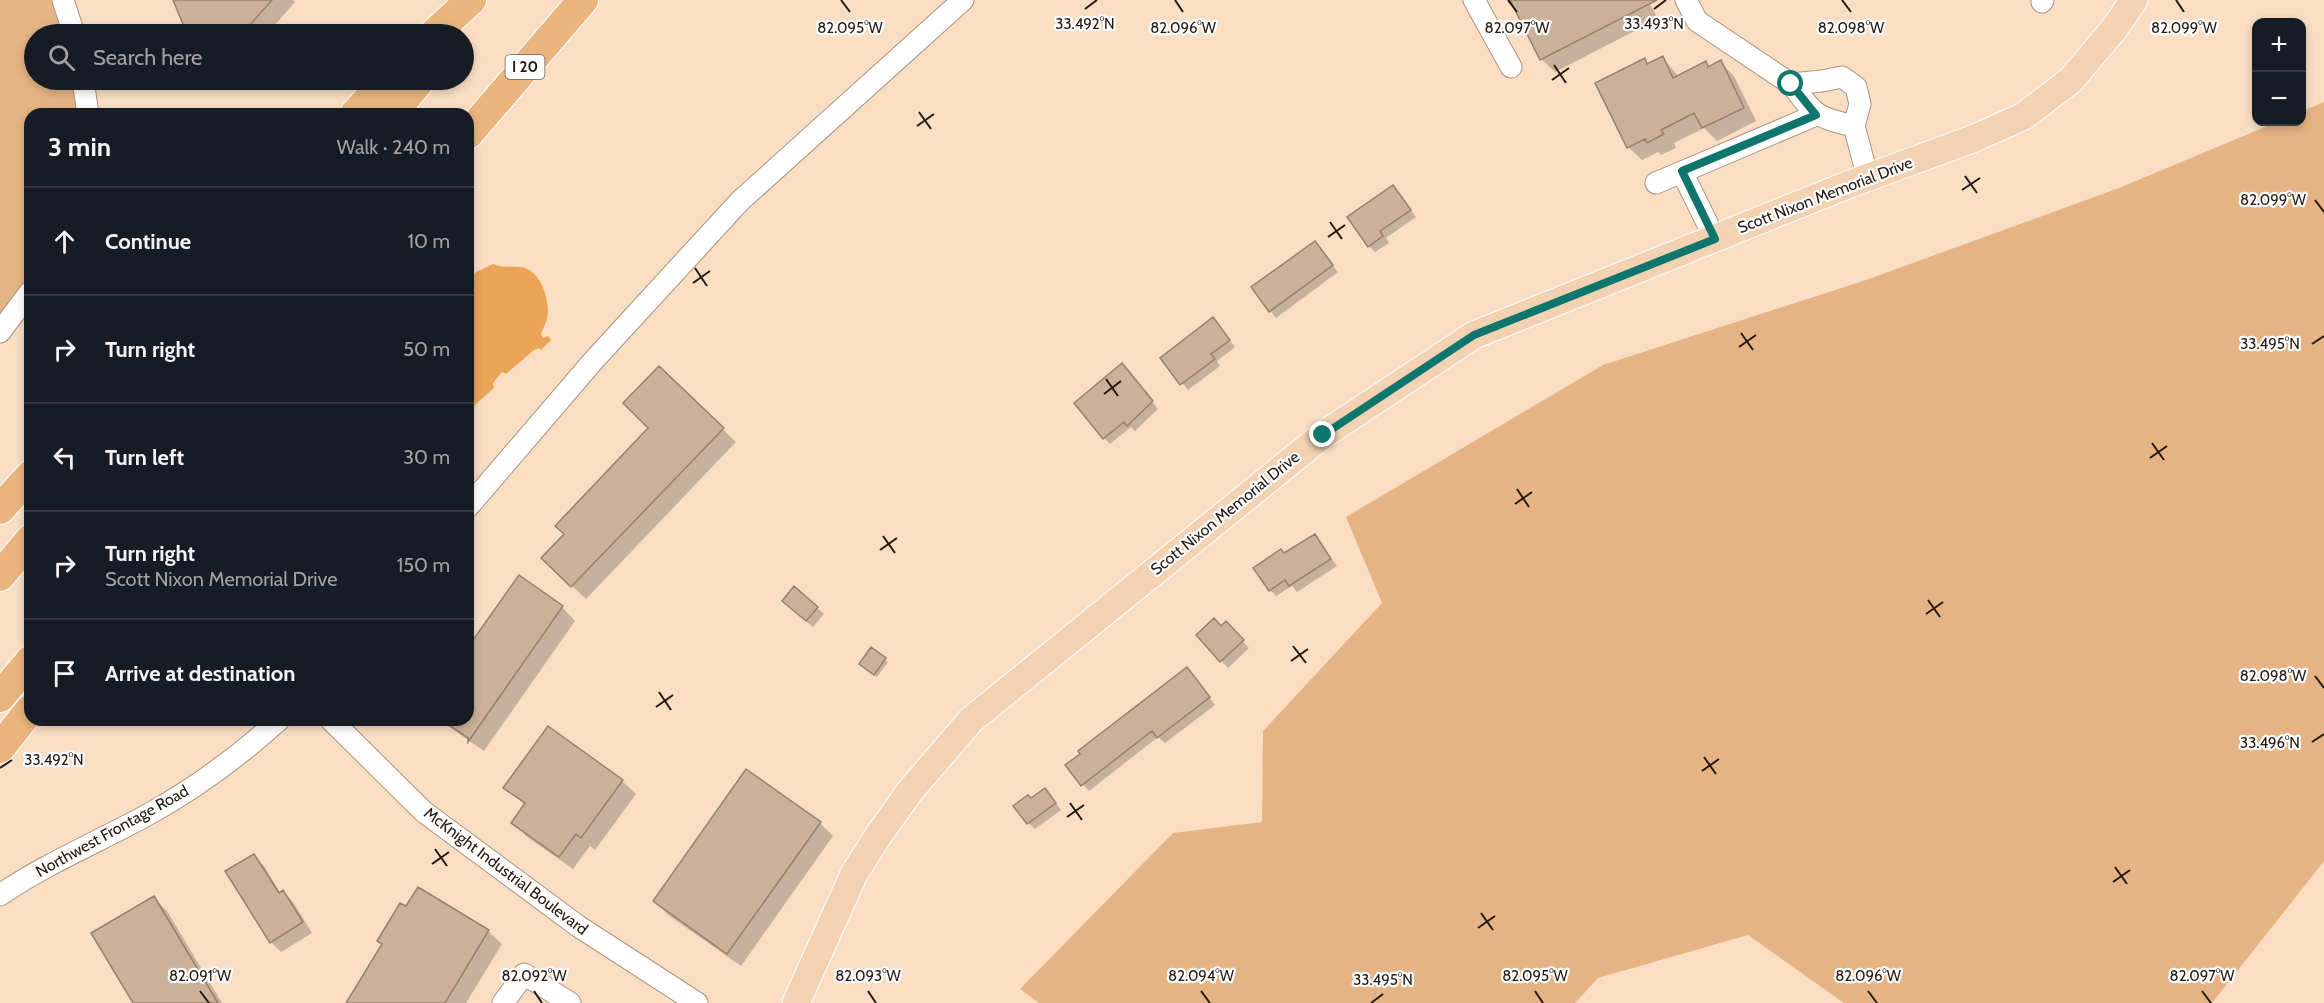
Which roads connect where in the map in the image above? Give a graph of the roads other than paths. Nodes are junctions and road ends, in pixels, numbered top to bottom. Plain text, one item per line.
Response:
1 (63, 0) edge
2 (471, 0) edge
3 (479, 0) edge
4 (583, 0) edge
5 (963, 0) edge
6 (1474, 0) edge
7 (1686, 0) edge
8 (2134, 0) edge
9 (71, 24) edge
10 (445, 24) edge
11 (461, 24) edge
12 (1511, 67) dead end
13 (1791, 84) junction
14 (84, 90) edge
15 (377, 90) edge
16 (412, 90) edge
17 (87, 108) edge
18 (360, 108) edge
19 (397, 108) edge
20 (1816, 115) junction
21 (1854, 126) junction
22 (474, 127) edge
23 (1682, 171) junction
24 (1868, 178) junction
25 (1656, 183) dead end
26 (1715, 239) junction
27 (24, 300) edge
28 (0, 332) edge
29 (24, 483) edge
30 (474, 500) edge
31 (0, 509) edge
32 (24, 547) edge
33 (0, 576) edge
34 (24, 668) edge
35 (0, 697) edge
36 (24, 718) edge
37 (272, 726) edge
38 (337, 726) edge
39 (0, 748) edge
40 (0, 895) edge
41 (503, 1003) edge
42 (570, 1003) edge
43 (698, 1003) edge
44 (796, 1003) edge

1 - 9 street
2 - 10 highway
3 - 11 highway
4 - 22 highway, I 20
5 - 30 street
6 - 12 street
7 - 13 street
8 - 24 main road, Scott Nixon Memorial Drive
13 - 20 street
13 - 21 street
14 - 17 street
15 - 18 highway
16 - 19 highway
20 - 21 street
20 - 23 street
21 - 24 street
23 - 25 street
23 - 26 street
24 - 26 main road, Scott Nixon Memorial Drive
26 - 44 main road, Scott Nixon Memorial Drive
27 - 28 street
29 - 31 highway
32 - 33 highway
34 - 35 highway
36 - 39 highway
37 - 40 street, Northwest Frontage Road
38 - 43 street, McKnight Industrial Boulevard
41 - 42 street

